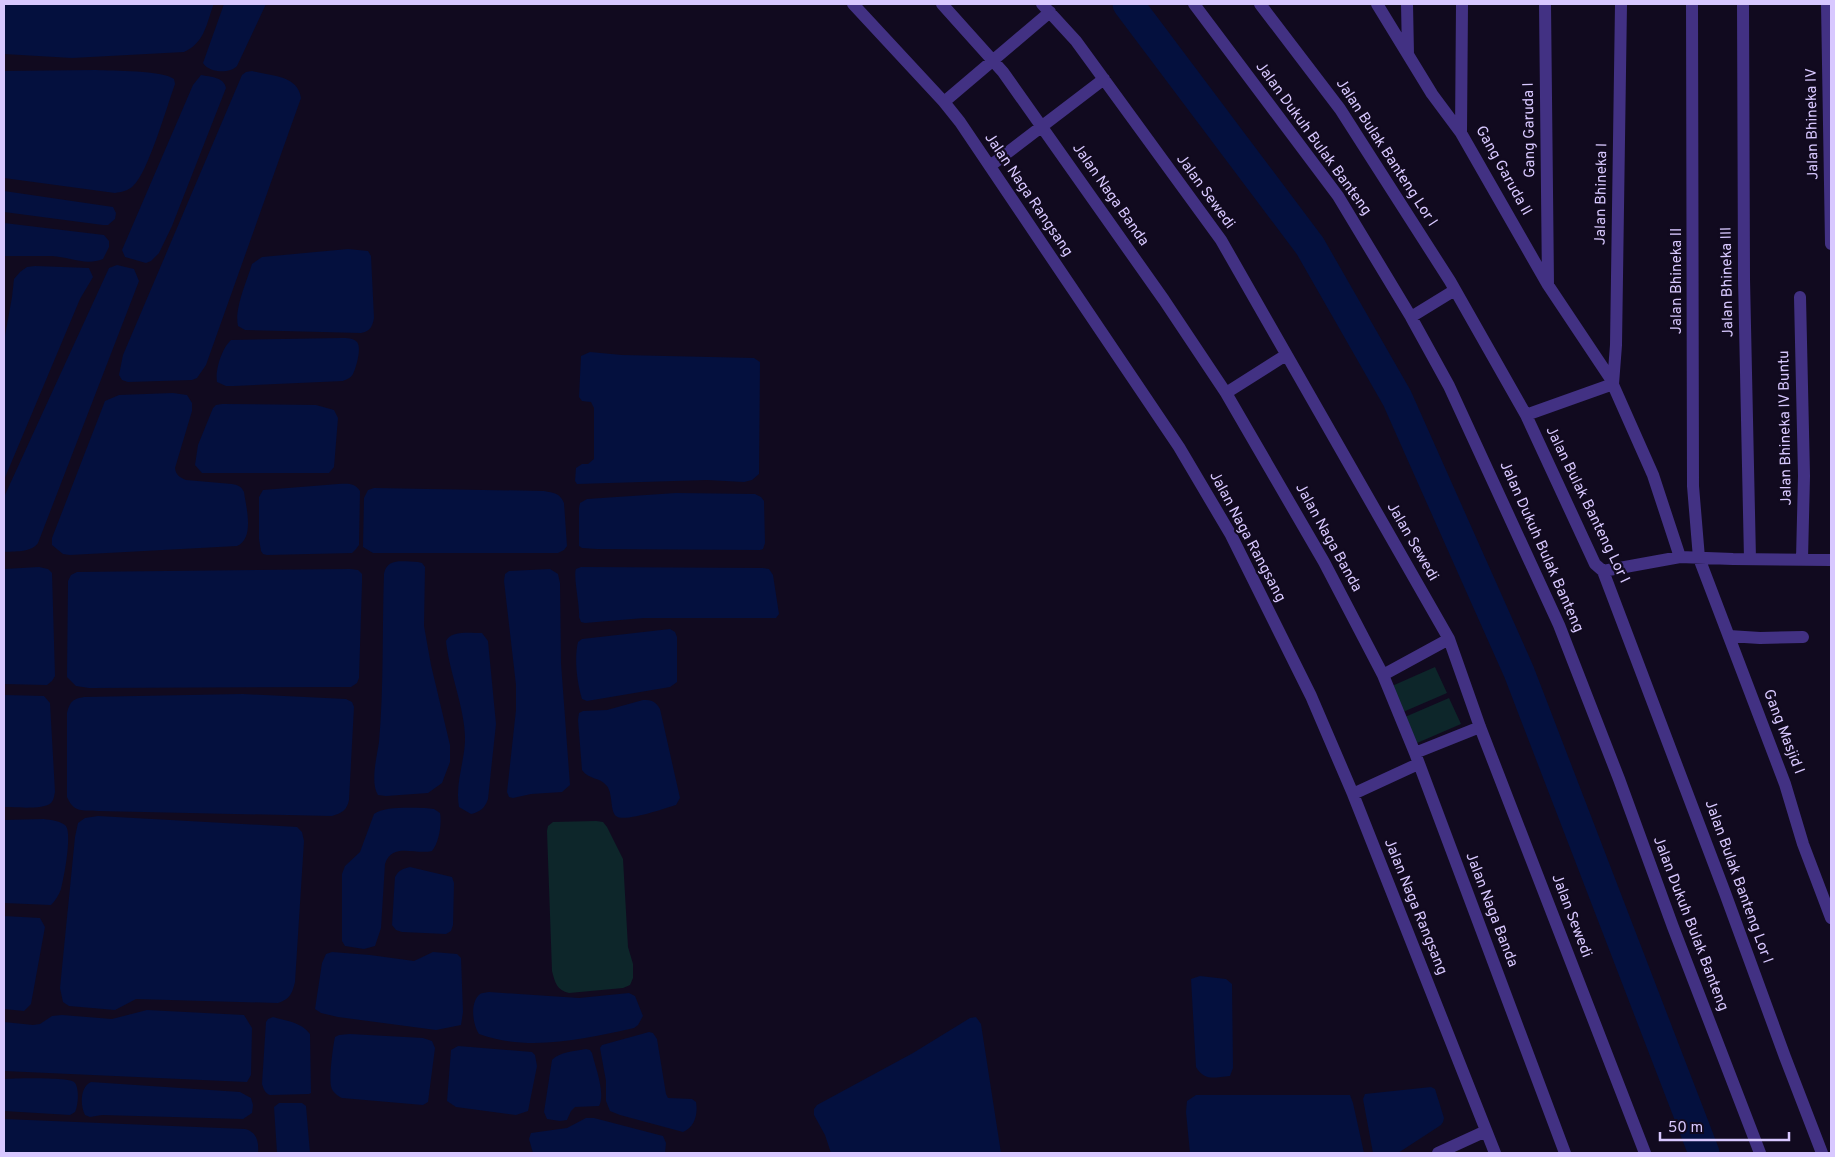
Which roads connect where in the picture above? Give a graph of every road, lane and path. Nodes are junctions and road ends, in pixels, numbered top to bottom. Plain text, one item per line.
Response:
1 (853, 4) edge
2 (942, 4) edge
3 (1194, 4) edge
4 (1260, 4) edge
5 (1377, 4) edge
6 (1407, 4) edge
7 (1462, 4) edge
8 (1545, 4) edge
9 (1621, 4) edge
10 (1692, 4) edge
11 (1743, 4) edge
12 (1827, 4) edge
13 (1046, 8) edge
14 (1408, 54) junction
15 (993, 60) junction
16 (1104, 79) junction
17 (944, 102) junction
18 (1042, 128) junction
19 (1461, 132) junction
20 (990, 166) junction
21 (1831, 244) edge
22 (1548, 286) junction
23 (1455, 290) junction
24 (1800, 297) dead end
25 (1412, 317) junction
26 (1286, 355) junction
27 (1613, 384) junction
28 (1226, 393) junction
29 (1526, 416) junction
30 (1680, 557) junction
31 (1700, 558) junction
32 (1750, 559) junction
33 (1802, 559) junction
34 (1831, 560) edge
35 (1603, 571) junction
36 (1729, 636) junction
37 (1803, 636) dead end
38 (1449, 639) junction
39 (1383, 675) junction
40 (1480, 727) junction
41 (1417, 759) junction
42 (1353, 794) junction
43 (1831, 918) edge
44 (1486, 1131) junction
45 (1438, 1153) edge
46 (1495, 1153) edge
47 (1565, 1153) edge
48 (1646, 1153) edge
49 (1760, 1153) edge
50 (1822, 1153) edge

1 - 17 street, Jalan Naga Rangsang
2 - 15 street, Jalan Naga Banda
3 - 25 street, Jalan Dukuh Bulak Banteng
4 - 23 street, Jalan Bulak Banteng Lor I
5 - 14 street
6 - 14 street
7 - 19 street, Gang Garuda II
8 - 22 street, Gang Garuda I
9 - 27 street, Jalan Bhineka I
10 - 31 street, Jalan Bhineka II
11 - 32 street, Jalan Bhineka III
12 - 21 street, Jalan Bhineka IV
13 - 15 street
13 - 16 street, Jalan Sewedi
14 - 19 street
15 - 17 street
15 - 18 street, Jalan Naga Banda
16 - 18 street
16 - 26 street, Jalan Sewedi
17 - 20 street, Jalan Naga Rangsang
18 - 20 street
18 - 28 street, Jalan Naga Banda
19 - 22 street, Gang Garuda II
20 - 42 street, Jalan Naga Rangsang
22 - 27 street, Jalan Bhineka I
23 - 25 street
23 - 29 street, Jalan Bulak Banteng Lor I
24 - 33 street, Jalan Bhineka IV Buntu
25 - 49 street, Jalan Dukuh Bulak Banteng
26 - 28 street
26 - 38 street, Jalan Sewedi
27 - 29 street
27 - 30 street, Jalan Bhineka I
28 - 39 street, Jalan Naga Banda
29 - 35 street, Jalan Bulak Banteng Lor I
30 - 31 street
30 - 35 street
31 - 32 street
31 - 36 street, Gang Masjid I
32 - 33 street
33 - 34 street
35 - 50 street, Jalan Bulak Banteng Lor I
36 - 37 street
36 - 43 street, Gang Masjid I
38 - 39 street
38 - 40 street, Jalan Sewedi
39 - 41 street, Jalan Naga Banda
40 - 41 street
40 - 48 street, Jalan Sewedi
41 - 42 street
41 - 47 street, Jalan Naga Banda
42 - 44 street, Jalan Naga Rangsang
44 - 45 street
44 - 46 street, Jalan Naga Rangsang

